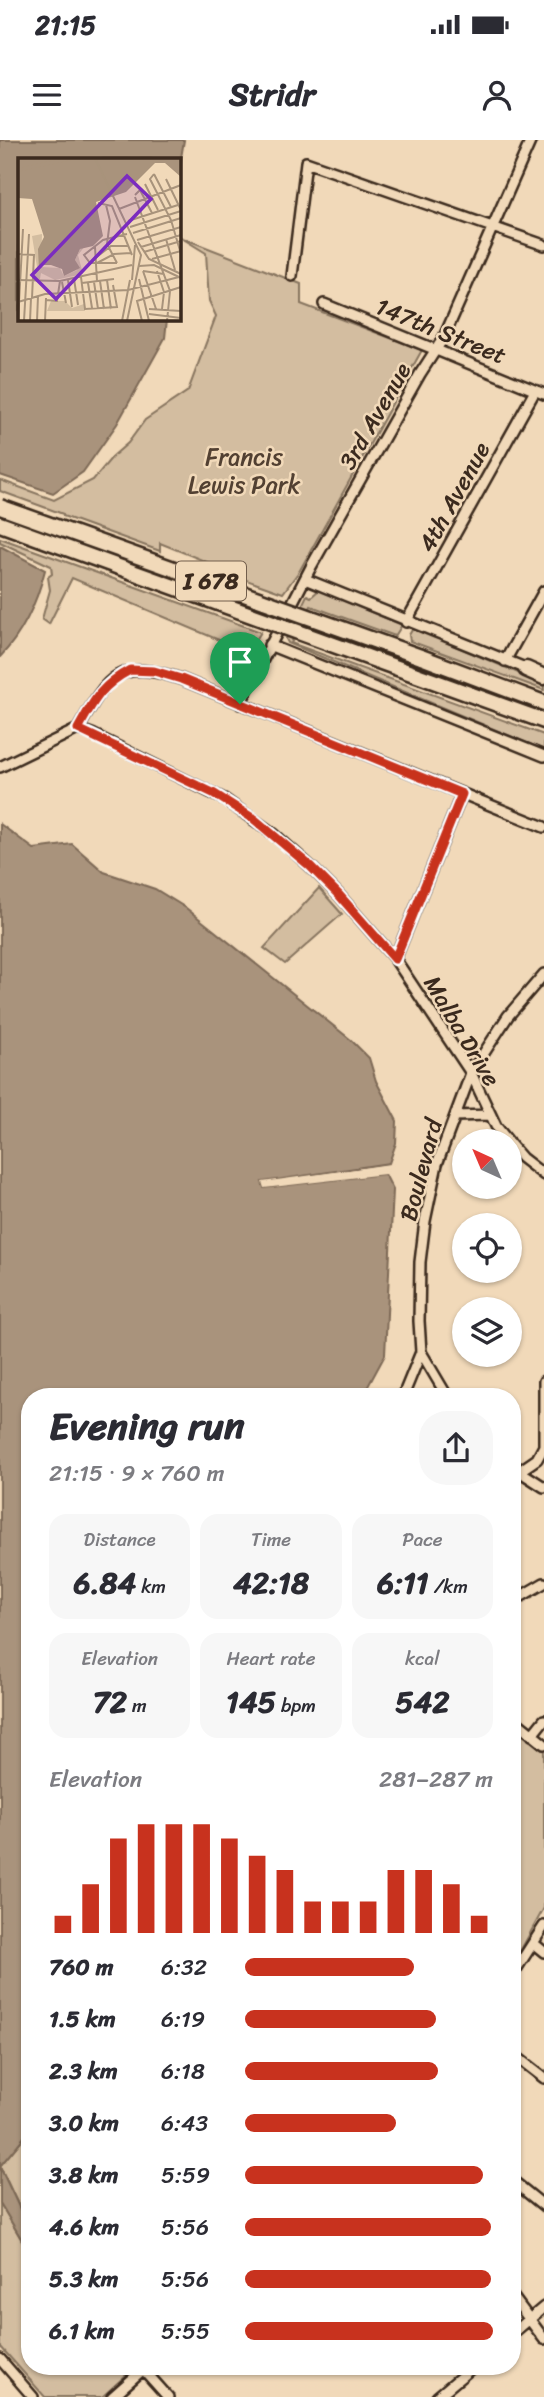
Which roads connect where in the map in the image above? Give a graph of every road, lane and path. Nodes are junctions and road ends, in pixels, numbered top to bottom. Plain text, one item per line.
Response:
1 (531, 140) edge
2 (493, 226) junction
3 (544, 245) edge
4 (292, 276) dead end
5 (324, 304) dead end
6 (436, 349) junction
7 (540, 393) edge
8 (0, 507) edge
9 (0, 524) edge
10 (305, 579) junction
11 (544, 592) edge
12 (406, 622) junction
13 (269, 645) junction
14 (505, 661) junction
15 (526, 669) joint
16 (544, 676) edge
17 (544, 703) edge
18 (240, 704) junction
19 (544, 721) edge
20 (78, 729) junction
21 (544, 756) edge
22 (0, 767) edge
23 (462, 794) junction
24 (544, 827) edge
25 (395, 959) junction
26 (544, 974) edge
27 (471, 1073) junction
28 (490, 1115) junction
29 (454, 1116) junction
30 (500, 1129) edge
31 (522, 1158) edge
32 (544, 1175) edge
33 (421, 1352) junction
34 (544, 1381) edge
35 (407, 1388) edge
36 (442, 1388) edge
37 (544, 1447) edge
38 (521, 1467) edge
39 (521, 1472) edge
40 (544, 1487) edge
41 (544, 1583) edge
42 (521, 1596) edge
43 (544, 1720) edge
44 (521, 1725) edge
45 (533, 1735) junction
46 (544, 1744) edge
47 (544, 1926) edge
48 (533, 1943) junction
49 (544, 1952) edge
50 (521, 1961) edge
51 (521, 2060) edge
52 (544, 2078) edge
53 (521, 2187) edge
54 (544, 2206) edge
55 (521, 2307) edge
56 (544, 2307) edge
57 (530, 2319) junction
58 (521, 2326) edge
59 (544, 2339) edge
60 (0, 2360) edge
61 (137, 2375) edge
62 (151, 2375) edge
63 (463, 2375) edge
64 (33, 2397) edge
65 (112, 2397) edge
66 (168, 2397) edge
67 (437, 2397) edge

1 - 2 street, 3rd Avenue
2 - 3 street
2 - 4 street
2 - 6 street, 3rd Avenue
5 - 6 street, 147th Street
6 - 7 street, 147th Street
6 - 10 street, 3rd Avenue
7 - 12 street, 4th Avenue
8 - 17 highway, I 678, bridge
9 - 19 highway, I 678, bridge
10 - 12 street
10 - 13 street, 3rd Avenue
11 - 14 street
12 - 14 street
13 - 18 street, 3rd Avenue
13 - 21 street
14 - 15 street
15 - 16 highway
18 - 20 street
18 - 23 street
20 - 22 street
20 - 25 street, Malba Drive
23 - 24 street
23 - 25 street
25 - 27 street, Malba Drive
26 - 27 street, Boulevard
27 - 28 street, Malba Drive
27 - 29 street, Boulevard
28 - 29 street
28 - 30 street, Malba Drive
29 - 33 street, Boulevard
31 - 32 street, Malba Drive
33 - 35 street
33 - 36 street, Boulevard
34 - 37 street
37 - 38 street
39 - 40 street
41 - 42 street
43 - 45 street
44 - 45 street
45 - 46 street
47 - 48 street
48 - 49 street
48 - 50 street
51 - 52 street
53 - 54 street
55 - 57 street
56 - 57 street
57 - 58 street
57 - 59 street
60 - 64 street
61 - 65 street
62 - 66 street
63 - 67 street

